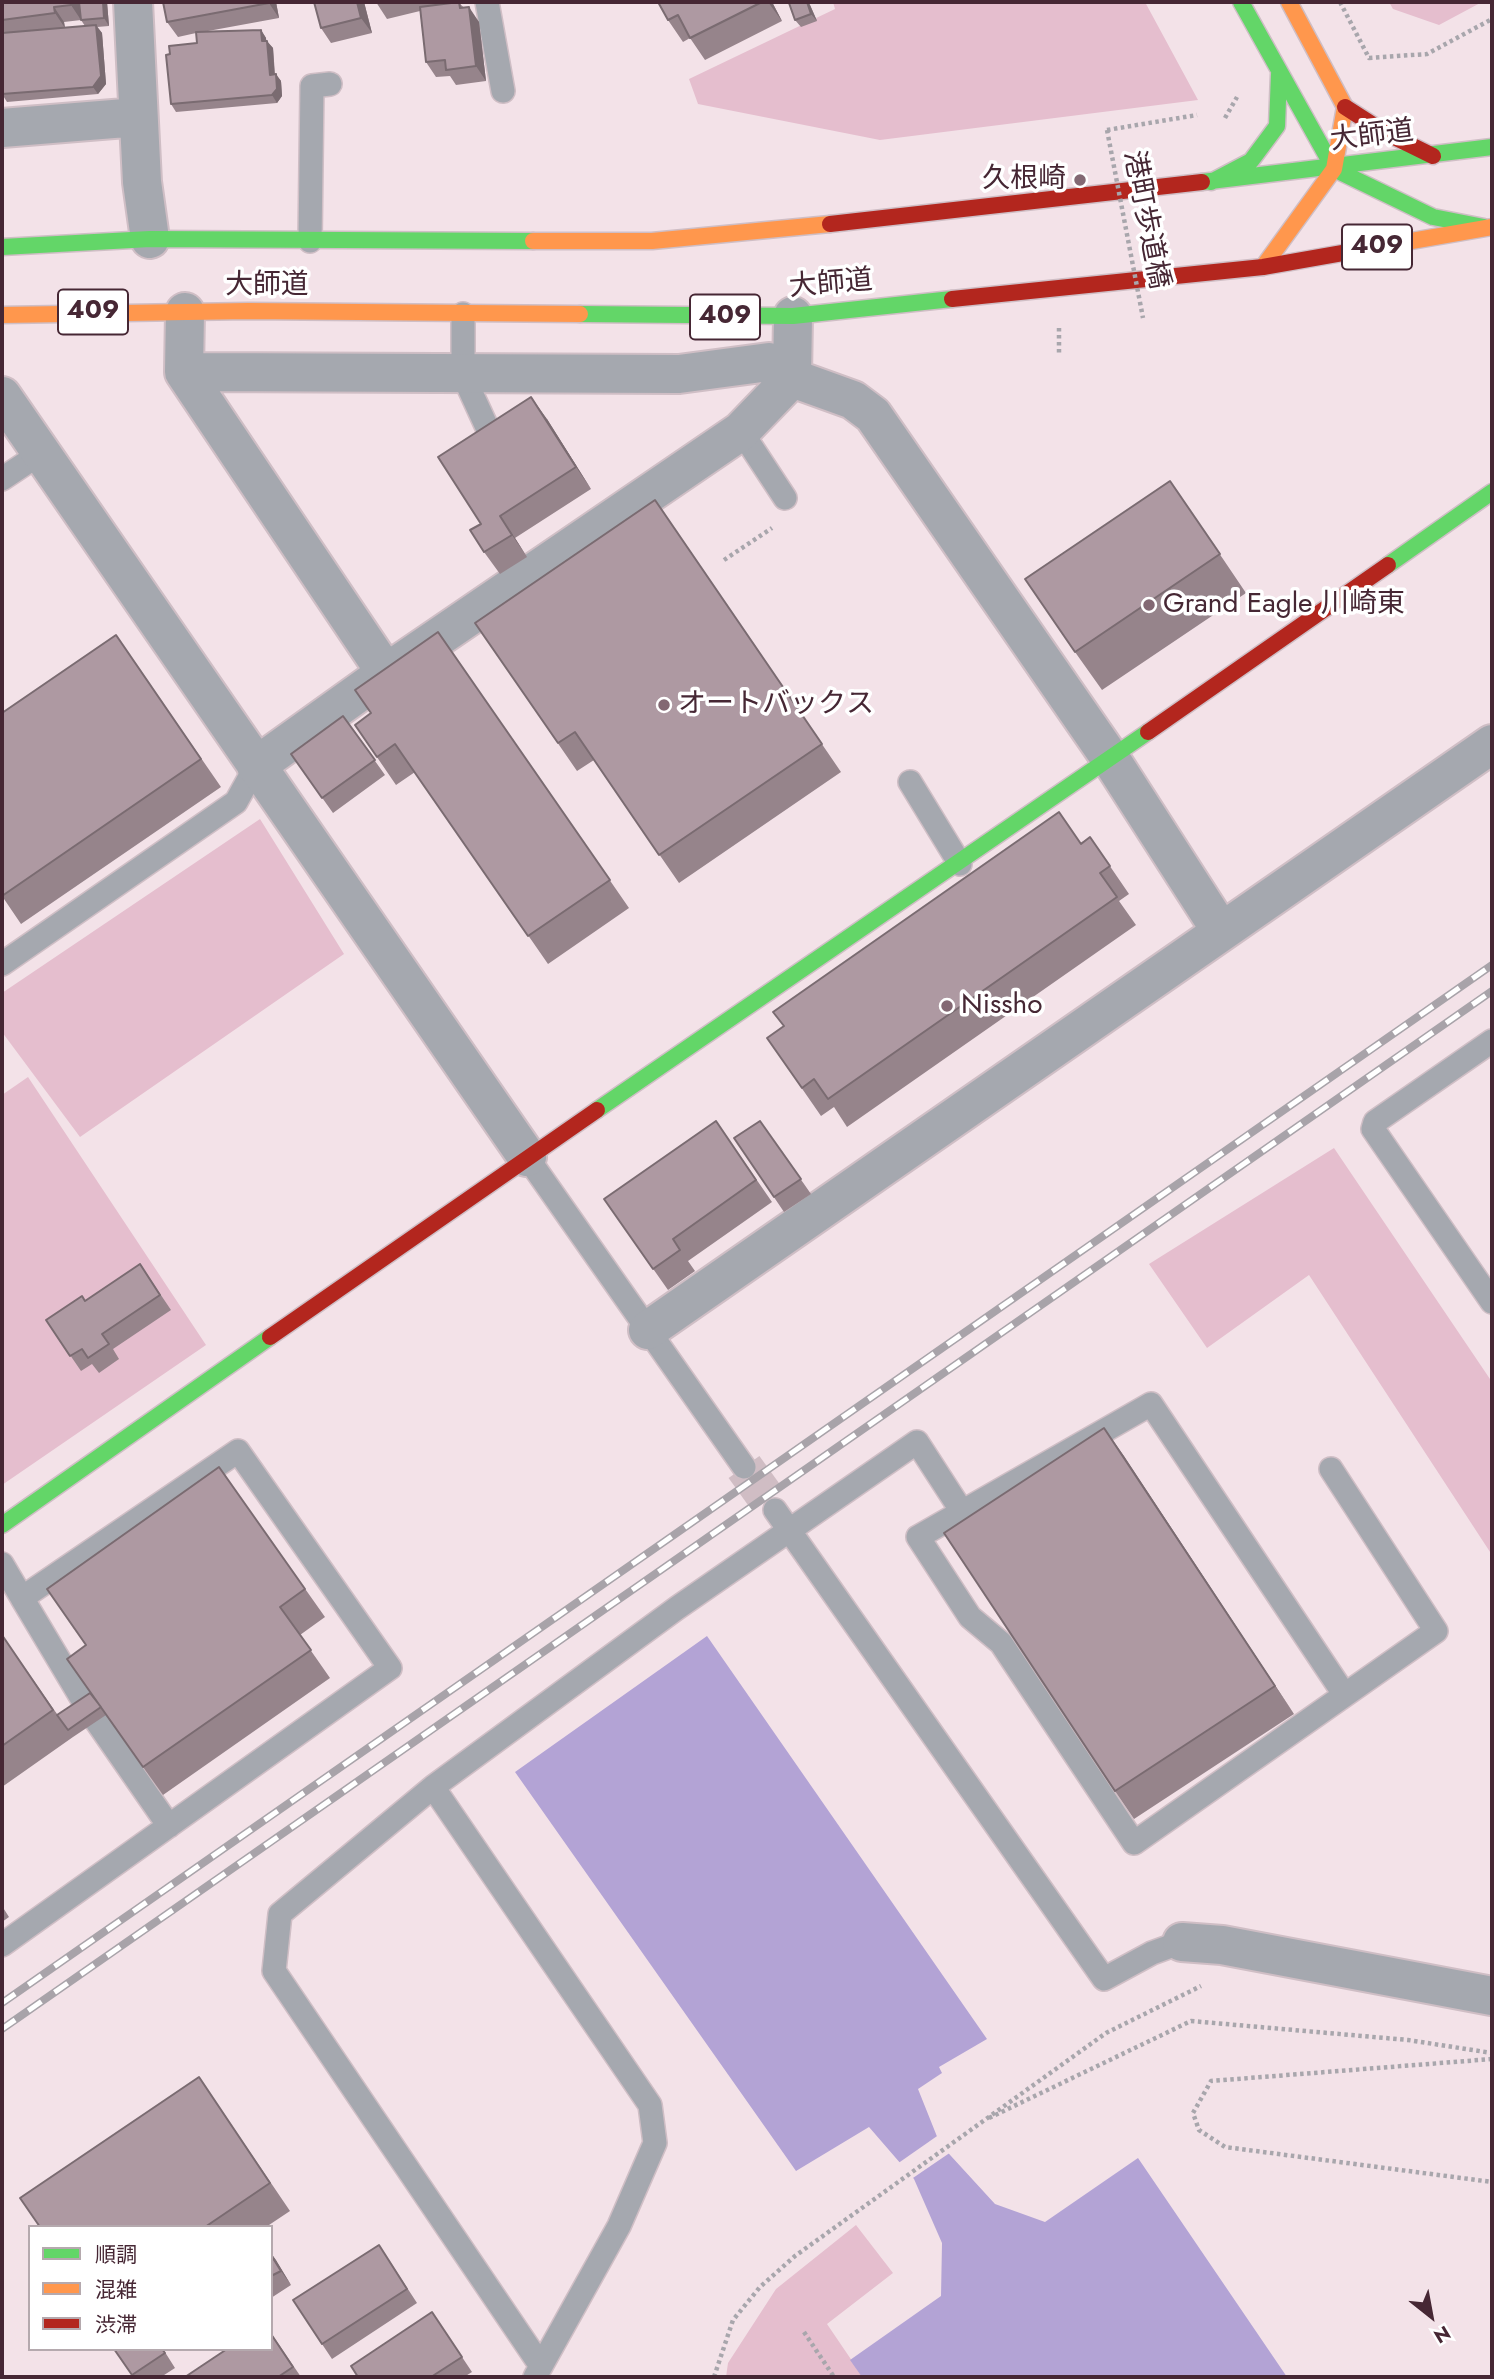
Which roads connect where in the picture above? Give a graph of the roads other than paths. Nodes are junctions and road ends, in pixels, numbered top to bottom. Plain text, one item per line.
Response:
1 (133, 2) edge
2 (487, 2) edge
3 (1241, 2) edge
4 (1289, 2) edge
5 (1279, 74) junction
6 (330, 84) dead end
7 (503, 91) dead end
8 (1345, 107) junction
9 (138, 117) junction
10 (2, 128) edge
11 (1492, 147) edge
12 (1433, 156) junction
13 (1334, 169) junction
14 (1210, 182) junction
15 (1491, 228) edge
16 (150, 239) junction
17 (310, 241) junction
18 (2, 247) edge
19 (1263, 267) junction
20 (185, 312) junction
21 (2, 314) edge
22 (463, 314) junction
23 (793, 316) junction
24 (780, 370) junction
25 (196, 372) dead end
26 (463, 375) junction
27 (2, 397) edge
28 (741, 431) junction
29 (491, 436) edge
30 (41, 453) junction
31 (2, 479) edge
32 (1492, 492) edge
33 (785, 498) dead end
34 (386, 673) junction
35 (1492, 744) edge
36 (1110, 758) junction
37 (256, 766) junction
38 (910, 782) dead end
39 (960, 864) junction
40 (1221, 932) junction
41 (2, 964) edge
42 (1492, 1041) edge
43 (527, 1157) junction
44 (1492, 1303) edge
45 (648, 1330) junction
46 (744, 1467) tunnel mouth
47 (1331, 1469) dead end
48 (775, 1510) tunnel mouth
49 (961, 1510) junction
50 (2, 1525) edge
51 (789, 1531) junction
52 (2, 1564) edge
53 (22, 1598) junction
54 (1345, 1694) junction
55 (433, 1787) junction
56 (169, 1826) junction
57 (1182, 1942) joint
58 (2, 1945) edge
59 (1492, 1996) edge
60 (538, 2372) edge

1 - 9 street
2 - 7 lane
3 - 5 main road
4 - 8 main road
5 - 13 main road
5 - 14 main road
6 - 17 lane
8 - 12 main road
8 - 13 main road
9 - 10 street
9 - 16 street
11 - 12 main road, 大師道
12 - 13 main road, 大師道
13 - 14 main road, 大師道
13 - 15 main road
13 - 19 main road
14 - 17 main road, 大師道
15 - 19 main road, 大師道 / 409
16 - 17 main road, 大師道
16 - 18 main road, 大師道
19 - 23 main road, 大師道 / 409
20 - 21 main road, 大師道 / 409
20 - 22 main road, 大師道 / 409
20 - 34 street
22 - 23 main road, 大師道 / 409
22 - 26 lane
23 - 24 street
24 - 26 street
24 - 28 street
24 - 36 street
25 - 26 street
26 - 29 lane
27 - 30 street
28 - 33 lane
28 - 34 street
30 - 31 lane
30 - 37 street
32 - 36 main road
34 - 37 street
35 - 40 street
36 - 39 main road
36 - 40 street
37 - 41 lane
37 - 43 street
38 - 39 lane
39 - 43 main road
40 - 45 street
42 - 44 lane
43 - 45 lane
43 - 50 main road
45 - 46 lane
47 - 54 lane
48 - 51 lane
49 - 51 lane
49 - 54 lane
49 - 54 lane
51 - 55 lane
51 - 57 lane
52 - 53 lane
53 - 56 lane
53 - 56 lane
55 - 60 lane
55 - 60 lane
56 - 58 lane
57 - 59 street

